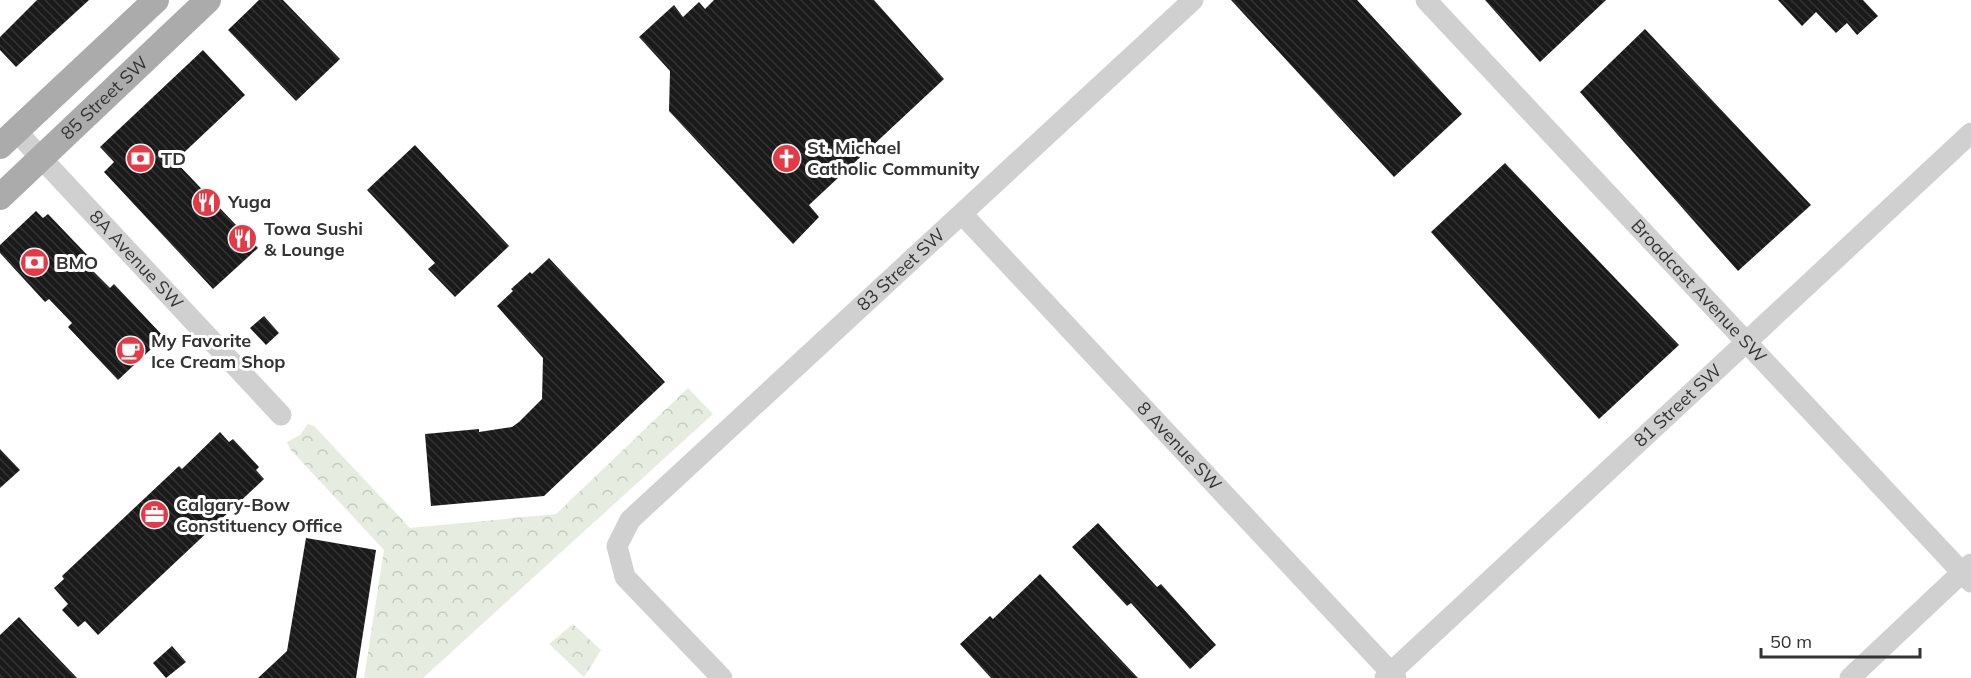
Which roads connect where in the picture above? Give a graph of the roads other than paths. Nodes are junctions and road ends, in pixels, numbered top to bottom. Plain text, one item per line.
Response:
1 (156, 0) edge
2 (208, 0) edge
3 (1193, 0) edge
4 (1426, 0) edge
5 (1971, 133) edge
6 (8, 138) edge
7 (41, 158) junction
8 (0, 197) edge
9 (962, 214) junction
10 (1746, 343) junction
11 (281, 415) dead end
12 (1968, 573) edge
13 (1390, 676) edge
14 (722, 678) edge
15 (1850, 678) edge

1 - 6 main road, 85 Street SW
2 - 7 main road, 85 Street SW
3 - 9 street, 83 Street SW
4 - 10 street, Broadcast Avenue SW
5 - 10 street, 81 Street SW
6 - 7 street, 8A Avenue SW
7 - 8 main road, 85 Street SW
7 - 11 street, 8A Avenue SW
9 - 13 street, 8 Avenue SW
9 - 14 street, 83 Street SW
10 - 12 street, Broadcast Avenue SW
10 - 13 street, 81 Street SW
12 - 15 street

